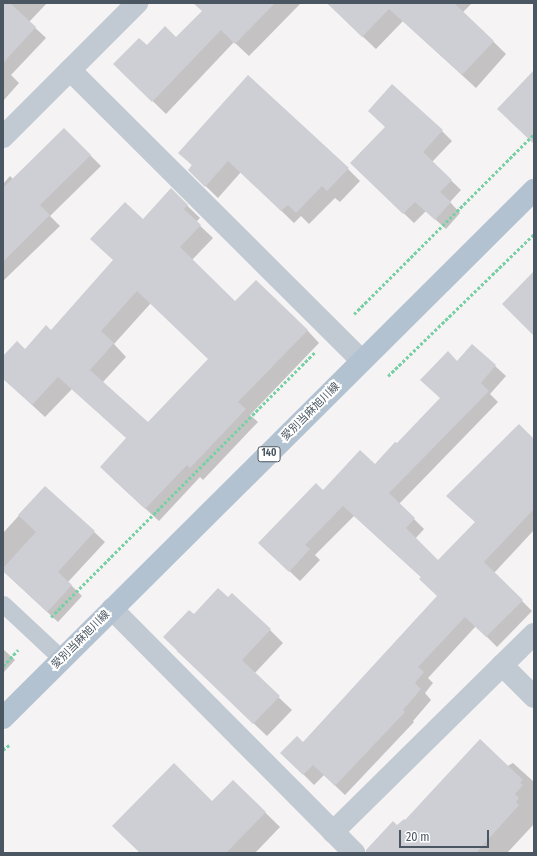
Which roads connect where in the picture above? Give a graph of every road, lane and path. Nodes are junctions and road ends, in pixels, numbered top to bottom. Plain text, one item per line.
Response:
1 (138, 3) edge
2 (70, 70) junction
3 (534, 134) edge
4 (3, 137) edge
5 (534, 190) edge
6 (334, 333) junction
7 (362, 361) junction
8 (3, 604) edge
9 (112, 609) junction
10 (34, 634) junction
11 (534, 634) edge
12 (62, 659) junction
13 (502, 665) junction
14 (3, 666) edge
15 (534, 697) edge
16 (3, 718) edge
17 (333, 832) junction
18 (354, 853) edge

1 - 2 street
2 - 4 street
2 - 6 street
3 - 6 path
5 - 7 main road, 愛別当麻旭川線 / 140
6 - 7 street
6 - 10 path
7 - 9 main road, 愛別当麻旭川線 / 140
8 - 10 lane
9 - 12 main road, 愛別当麻旭川線 / 140
9 - 17 street
10 - 12 lane
10 - 14 path
11 - 13 street
12 - 16 main road, 愛別当麻旭川線 / 140
13 - 15 street
13 - 17 street
17 - 18 street

